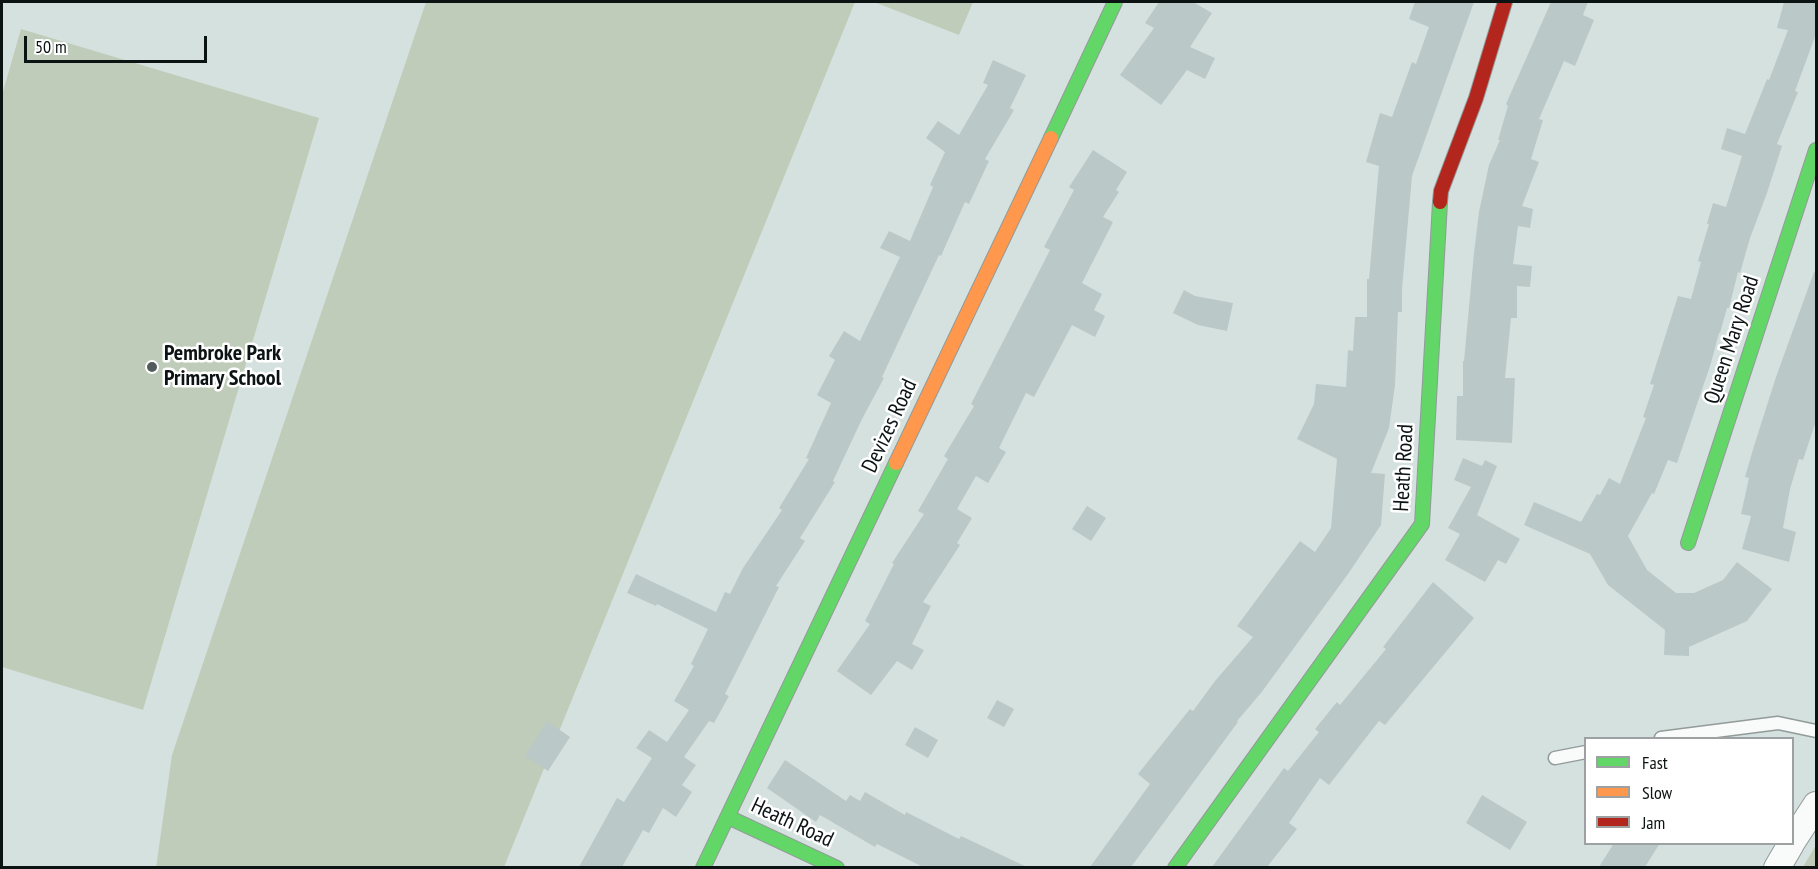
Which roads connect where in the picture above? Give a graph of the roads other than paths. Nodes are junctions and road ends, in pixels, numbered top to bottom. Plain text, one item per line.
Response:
1 (1115, 2) edge
2 (1505, 2) edge
3 (1816, 150) edge
4 (1688, 543) dead end
5 (1816, 731) edge
6 (1668, 737) edge
7 (1584, 752) edge
8 (1555, 758) dead end
9 (1816, 805) edge
10 (728, 817) junction
11 (1794, 839) edge
12 (1790, 845) edge
13 (703, 867) edge
14 (837, 867) edge
15 (1175, 867) edge
16 (1777, 867) edge

1 - 10 street, Devizes Road
2 - 15 street, Heath Road
3 - 4 street, Queen Mary Road
5 - 6 lane
7 - 8 lane
9 - 11 street
10 - 13 street, Devizes Road
10 - 14 street, Heath Road
12 - 16 street

